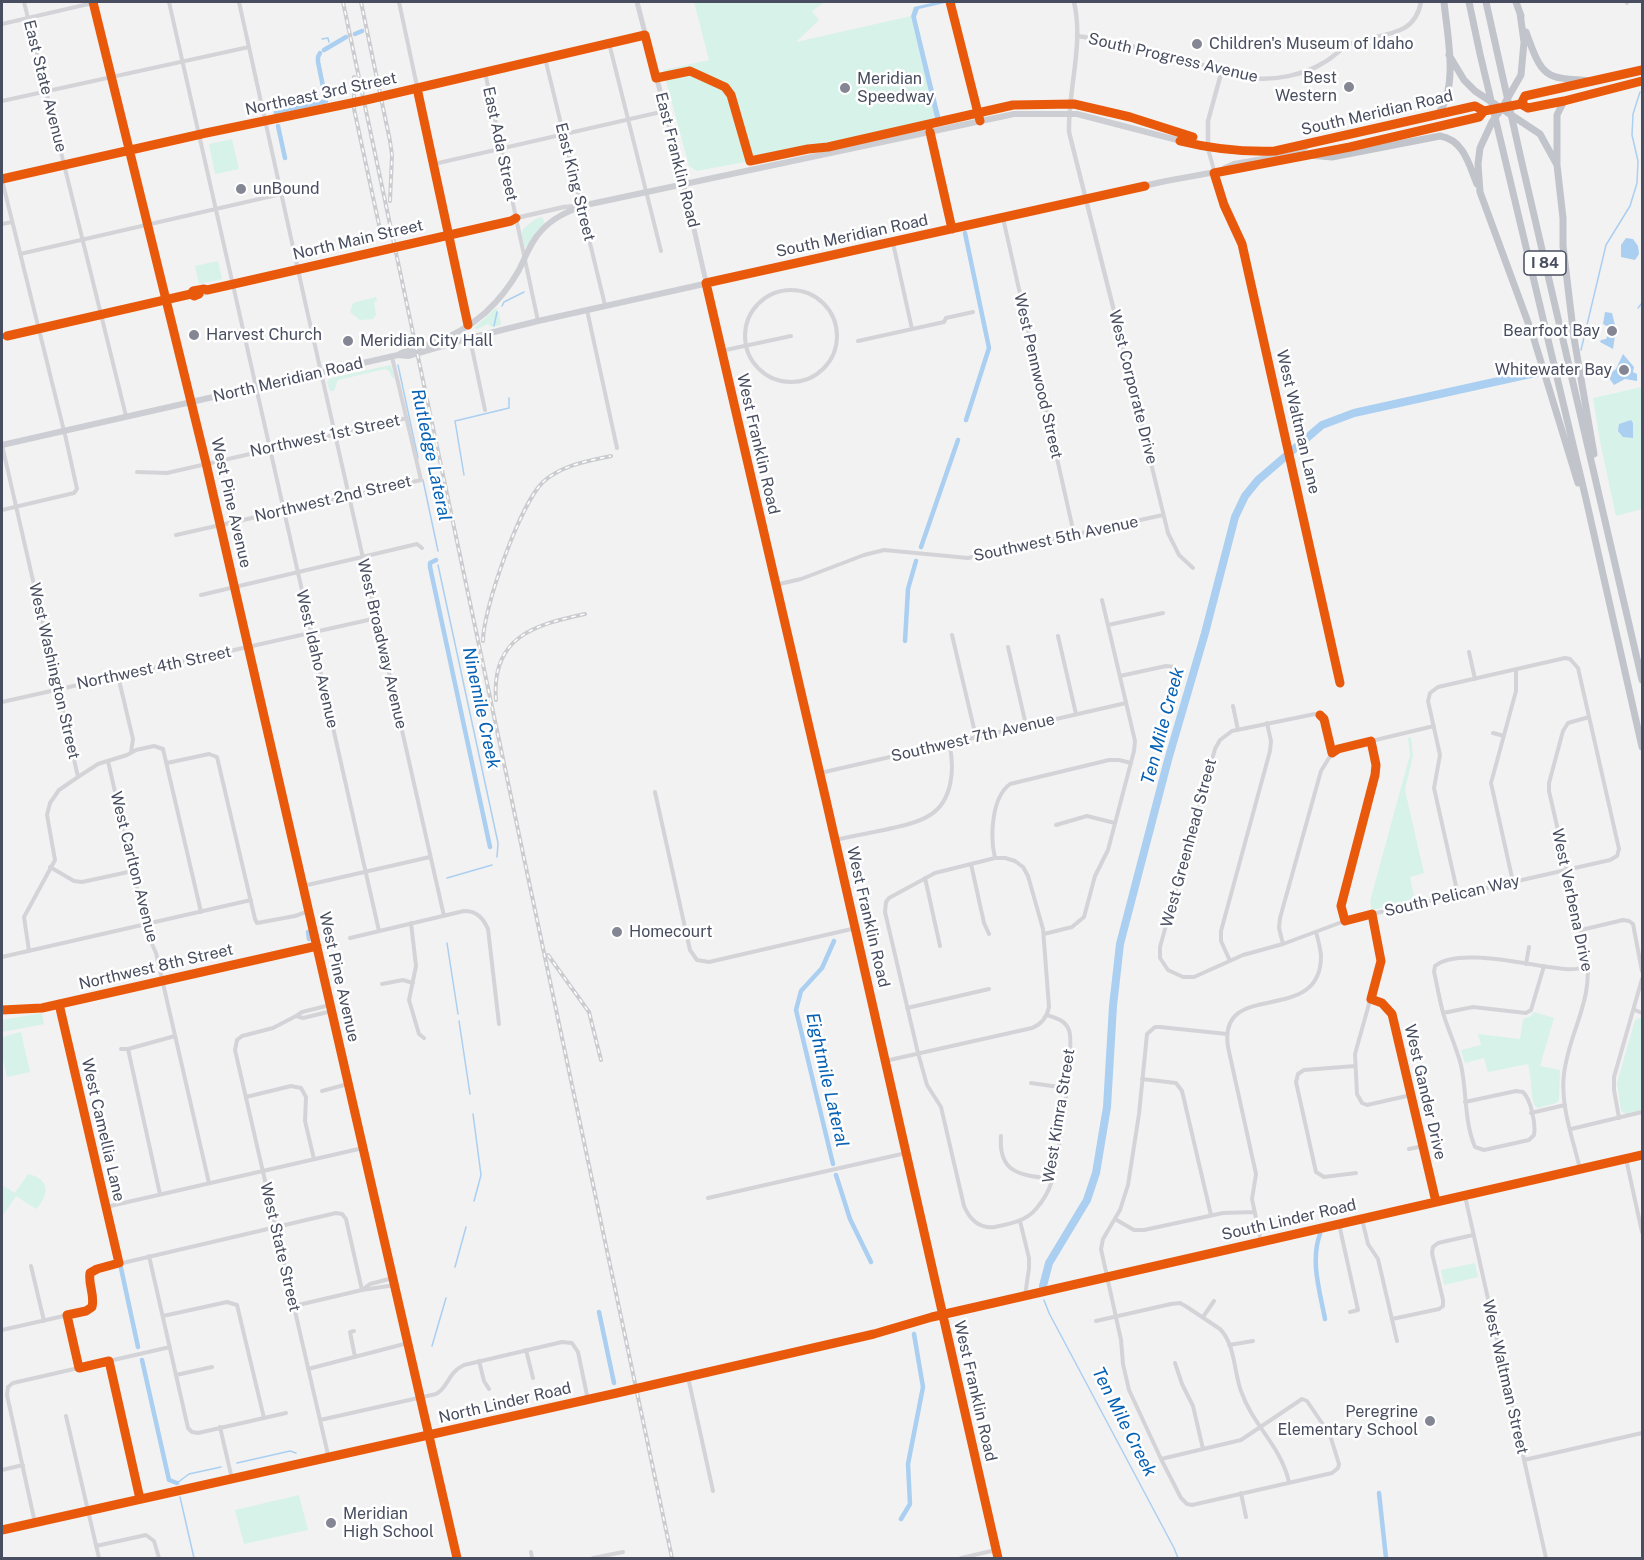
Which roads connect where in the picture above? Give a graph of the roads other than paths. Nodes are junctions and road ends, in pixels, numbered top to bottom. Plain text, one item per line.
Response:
1 (24, 2) edge
2 (95, 2) edge
3 (169, 2) edge
4 (239, 2) edge
5 (399, 2) edge
6 (637, 2) edge
7 (951, 2) edge
8 (1074, 2) edge
9 (1420, 2) edge
10 (1443, 2) edge
11 (1469, 2) edge
12 (1486, 2) edge
13 (1516, 2) edge
14 (1520, 13) junction
15 (28, 17) junction
16 (2, 24) edge
17 (645, 35) junction
18 (1077, 36) junction
19 (609, 43) junction
20 (249, 47) junction
21 (1449, 55) junction
22 (545, 58) junction
23 (182, 61) junction
24 (1222, 70) junction
25 (1642, 70) edge
26 (485, 72) junction
27 (112, 76) junction
28 (1595, 81) junction
29 (1642, 81) edge
30 (417, 88) junction
31 (46, 91) junction
32 (2, 101) edge
33 (1564, 101) junction
34 (1521, 104) junction
35 (1503, 108) junction
36 (665, 111) junction
37 (1484, 111) junction
38 (1068, 114) junction
39 (1437, 114) junction
40 (628, 119) junction
41 (265, 121) junction
42 (980, 121) junction
43 (930, 132) junction
44 (564, 134) junction
45 (199, 135) junction
46 (1310, 144) junction
47 (1208, 148) junction
48 (501, 149) junction
49 (130, 150) junction
50 (1309, 156) junction
51 (64, 164) junction
52 (434, 164) junction
53 (1557, 165) junction
54 (1214, 173) junction
55 (2, 180) edge
56 (683, 183) junction
57 (646, 191) junction
58 (1480, 192) junction
59 (281, 195) junction
60 (1086, 199) junction
61 (581, 206) junction
62 (216, 209) junction
63 (516, 218) junction
64 (1002, 218) junction
65 (12, 222) junction
66 (2, 224) edge
67 (148, 225) junction
68 (952, 229) junction
69 (448, 236) junction
70 (83, 240) junction
71 (893, 242) junction
72 (661, 251) dead end
73 (20, 254) junction
74 (524, 258) junction
75 (298, 270) junction
76 (233, 284) junction
77 (706, 284) junction
78 (167, 299) junction
79 (606, 306) junction
80 (1113, 307) joint
81 (587, 310) junction
82 (973, 312) dead end
83 (101, 314) junction
84 (538, 321) junction
85 (468, 325) junction
86 (38, 329) junction
87 (912, 329) junction
88 (791, 336) dead end
89 (2, 337) edge
90 (470, 338) junction
91 (858, 341) dead end
92 (745, 346) junction
93 (721, 351) junction
94 (395, 356) junction
95 (321, 373) junction
96 (256, 388) junction
97 (192, 402) junction
98 (485, 410) dead end
99 (126, 416) junction
100 (407, 418) junction
101 (63, 430) junction
102 (334, 434) junction
103 (2, 444) edge
104 (270, 448) junction
105 (617, 448) dead end
106 (206, 463) junction
107 (137, 472) dead end
108 (349, 495) junction
109 (1586, 499) junction
110 (16, 507) junction
111 (2, 510) edge
112 (283, 510) junction
113 (1163, 515) junction
114 (1606, 524) junction
115 (220, 525) junction
116 (1074, 534) junction
117 (176, 535) dead end
118 (422, 548) dead end
119 (363, 557) junction
120 (1193, 568) dead end
121 (297, 572) junction
122 (775, 585) junction
123 (235, 587) junction
124 (201, 595) dead end
125 (1102, 600) dead end
126 (1163, 613) dead end
127 (377, 618) junction
128 (1108, 625) junction
129 (311, 633) junction
130 (952, 635) dead end
131 (1058, 636) dead end
132 (248, 647) junction
133 (1008, 647) dead end
134 (1469, 652) dead end
135 (1175, 667) dead end
136 (1516, 669) junction
137 (118, 676) junction
138 (1120, 676) junction
139 (1475, 679) junction
140 (1642, 680) edge
141 (1340, 682) dead end
142 (58, 689) junction
143 (2, 702) edge
144 (1126, 702) junction
145 (1233, 706) dead end
146 (1076, 714) junction
147 (1589, 717) junction
148 (1267, 723) junction
149 (1026, 725) junction
150 (1434, 726) junction
151 (1238, 730) junction
152 (1492, 733) dead end
153 (1503, 736) junction
154 (976, 737) junction
155 (1371, 741) junction
156 (949, 743) junction
157 (1642, 747) edge
158 (131, 753) junction
159 (1332, 753) junction
160 (108, 760) junction
161 (167, 763) junction
162 (1131, 763) junction
163 (820, 773) junction
164 (78, 777) junction
165 (655, 792) dead end
166 (1115, 823) junction
167 (1056, 825) dead end
168 (836, 840) junction
169 (430, 857) junction
170 (995, 858) junction
171 (971, 864) junction
172 (50, 867) junction
173 (1567, 870) junction
174 (133, 871) junction
175 (366, 871) junction
176 (925, 878) junction
177 (1513, 882) junction
178 (303, 886) junction
179 (1458, 895) junction
180 (251, 900) junction
181 (309, 911) junction
182 (201, 912) junction
183 (1372, 914) junction
184 (444, 916) junction
185 (1345, 921) junction
186 (411, 923) junction
187 (146, 924) junction
188 (855, 928) junction
189 (1581, 930) junction
190 (379, 931) junction
191 (1316, 932) junction
192 (989, 934) dead end
193 (1044, 934) junction
194 (350, 938) dead end
195 (1283, 944) junction
196 (316, 946) junction
197 (940, 946) dead end
198 (1529, 947) dead end
199 (29, 951) junction
200 (2, 957) edge
201 (1160, 957) joint
202 (1230, 961) junction
203 (1526, 964) junction
204 (1544, 966) junction
205 (1588, 968) junction
206 (1642, 971) edge
207 (1642, 979) edge
208 (162, 981) junction
209 (413, 983) junction
210 (382, 984) dead end
211 (989, 989) dead end
212 (1371, 999) junction
213 (59, 1004) junction
214 (331, 1008) junction
215 (908, 1008) junction
216 (2, 1010) edge
217 (1635, 1010) junction
218 (1443, 1013) junction
219 (1642, 1014) edge
220 (1047, 1015) junction
221 (499, 1024) dead end
222 (1227, 1034) junction
223 (175, 1036) junction
224 (424, 1038) dead end
225 (121, 1049) dead end
226 (128, 1049) junction
227 (918, 1053) junction
228 (885, 1060) junction
229 (1355, 1066) junction
230 (1142, 1079) junction
231 (1031, 1083) dead end
232 (348, 1084) junction
233 (1066, 1088) junction
234 (322, 1090) dead end
235 (1411, 1095) junction
236 (246, 1097) junction
237 (1465, 1102) junction
238 (1565, 1105) junction
239 (1642, 1112) edge
240 (1531, 1113) junction
241 (1619, 1118) junction
242 (1571, 1129) junction
243 (1001, 1136) dead end
244 (1423, 1146) junction
245 (363, 1148) junction
246 (1409, 1149) dead end
247 (907, 1153) junction
248 (1642, 1155) edge
249 (1626, 1158) junction
250 (314, 1159) junction
251 (1580, 1169) junction
252 (262, 1171) junction
253 (1356, 1173) dead end
254 (1053, 1179) junction
255 (209, 1183) junction
256 (160, 1194) junction
257 (1465, 1196) junction
258 (708, 1198) dead end
259 (1436, 1202) junction
260 (106, 1207) junction
261 (1255, 1212) junction
262 (1210, 1215) junction
263 (1115, 1219) junction
264 (1362, 1219) junction
265 (1020, 1221) junction
266 (1339, 1224) junction
267 (275, 1226) junction
268 (1642, 1232) edge
269 (1473, 1235) junction
270 (1261, 1242) junction
271 (149, 1256) junction
272 (119, 1263) junction
273 (31, 1266) dead end
274 (1107, 1277) junction
275 (393, 1278) junction
276 (395, 1285) junction
277 (362, 1290) junction
278 (1025, 1296) junction
279 (1214, 1301) dead end
280 (294, 1306) junction
281 (1350, 1311) dead end
282 (67, 1315) junction
283 (943, 1315) junction
284 (163, 1316) junction
285 (1116, 1316) junction
286 (1203, 1317) junction
287 (1392, 1319) junction
288 (44, 1321) junction
289 (1096, 1321) dead end
290 (2, 1330) edge
291 (354, 1331) dead end
292 (1253, 1341) dead end
293 (1397, 1341) dead end
294 (408, 1343) junction
295 (1229, 1345) junction
296 (170, 1347) junction
297 (526, 1350) junction
298 (355, 1358) junction
299 (108, 1361) junction
300 (479, 1361) junction
301 (1175, 1363) dead end
302 (212, 1367) dead end
303 (79, 1368) junction
304 (308, 1369) junction
305 (176, 1376) junction
306 (688, 1377) junction
307 (533, 1378) dead end
308 (489, 1389) dead end
309 (420, 1397) junction
310 (588, 1400) junction
311 (286, 1413) dead end
312 (66, 1416) dead end
313 (264, 1418) junction
314 (320, 1420) junction
315 (220, 1427) junction
316 (1260, 1427) junction
317 (1642, 1433) edge
318 (429, 1436) junction
319 (1203, 1449) junction
320 (329, 1459) junction
321 (1161, 1459) junction
322 (1524, 1460) junction
323 (22, 1465) junction
324 (2, 1470) edge
325 (232, 1479) junction
326 (1289, 1482) junction
327 (713, 1491) dead end
328 (1241, 1493) junction
329 (140, 1499) junction
330 (88, 1511) junction
331 (1246, 1517) dead end
332 (35, 1523) junction
333 (2, 1530) edge
334 (96, 1545) junction
335 (996, 1550) junction
336 (531, 1552) dead end
337 (623, 1552) dead end
338 (99, 1558) edge
339 (159, 1558) edge
340 (457, 1558) edge
341 (532, 1558) edge
342 (593, 1558) edge
343 (961, 1558) edge
344 (998, 1558) edge
345 (1546, 1558) edge

1 - 15 street, East State Avenue
2 - 15 street
2 - 27 street, West Pine Avenue
3 - 23 street, West Idaho Avenue
4 - 20 street, West Broadway Avenue
5 - 30 street
6 - 17 main road, East Franklin Road
7 - 42 street
8 - 18 street, West Corporate Drive
9 - 24 street, South Progress Avenue
10 - 21 highway
11 - 109 highway, I 84
12 - 114 highway, I 84
13 - 14 highway
14 - 28 highway
14 - 35 highway
15 - 16 street
15 - 31 street, East State Avenue
17 - 19 street, Northeast 3rd Street
17 - 36 main road, East Franklin Road
18 - 24 street, South Progress Avenue
18 - 38 street, West Corporate Drive
19 - 22 street, Northeast 3rd Street
19 - 40 street
20 - 23 street
20 - 41 street, West Broadway Avenue
21 - 35 highway
21 - 39 highway
22 - 26 street, Northeast 3rd Street
22 - 44 street, East King Street
23 - 27 street
23 - 45 street, West Idaho Avenue
24 - 47 street
25 - 28 main road, South Meridian Road
26 - 30 street, Northeast 3rd Street
26 - 48 street, East Ada Street
27 - 31 street
27 - 49 street, West Pine Avenue
28 - 34 main road, South Meridian Road
29 - 33 main road, South Meridian Road
30 - 41 street, Northeast 3rd Street
30 - 52 street
31 - 32 street
31 - 51 street, East State Avenue
33 - 34 main road, South Meridian Road
33 - 53 highway
34 - 35 main road, South Meridian Road
35 - 37 main road, South Meridian Road
35 - 53 highway
35 - 58 highway
36 - 40 street
36 - 56 main road, East Franklin Road
37 - 39 main road, South Meridian Road
37 - 50 main road, South Meridian Road
38 - 42 main road, South Meridian Road
38 - 47 main road, South Meridian Road
38 - 60 street, West Corporate Drive
39 - 46 main road, South Meridian Road
40 - 44 street
40 - 57 street
41 - 45 street, Northeast 3rd Street
41 - 59 street, West Broadway Avenue
42 - 43 main road, North Main Street
43 - 56 main road, North Main Street
43 - 68 street
44 - 48 street
44 - 61 street, East King Street
45 - 49 street, Northeast 3rd Street
45 - 62 street, West Idaho Avenue
46 - 47 main road, South Meridian Road
46 - 54 main road
47 - 54 street, West Waltman Lane
48 - 52 street
48 - 63 street, East Ada Street
49 - 51 street, Northeast 3rd Street
49 - 67 street, West Pine Avenue
50 - 54 main road, South Meridian Road
50 - 58 highway
51 - 55 street, Northeast 3rd Street
51 - 70 street, East State Avenue
52 - 69 street
53 - 114 highway
54 - 60 main road, South Meridian Road
54 - 141 street, West Waltman Lane
55 - 65 street
56 - 57 main road, North Main Street
56 - 77 main road, East Franklin Road
57 - 61 main road, North Main Street
57 - 72 street
58 - 109 highway
59 - 62 street
59 - 75 street, West Broadway Avenue
60 - 64 main road, South Meridian Road
60 - 80 street, West Corporate Drive
61 - 63 street, North Main Street
61 - 74 main road, North Meridian Road
61 - 79 street, East King Street
62 - 67 street
62 - 76 street, West Idaho Avenue
63 - 69 street, North Main Street
63 - 74 street, East Ada Street
64 - 68 main road, South Meridian Road
64 - 116 street, West Pennwood Street
65 - 66 street
65 - 73 street
67 - 70 street
67 - 78 street, West Pine Avenue
68 - 71 main road, South Meridian Road
69 - 75 street, North Main Street
69 - 85 street
70 - 73 street
70 - 83 street, East State Avenue
71 - 77 main road, South Meridian Road
71 - 87 street
73 - 86 street
74 - 84 street, East Ada Street
74 - 85 main road, North Meridian Road
75 - 76 street, North Main Street
75 - 95 street, West Broadway Avenue
76 - 78 street, North Main Street
76 - 96 street, West Idaho Avenue
77 - 79 main road, North Meridian Road
77 - 93 main road, West Franklin Road
78 - 83 street, North Main Street
78 - 97 street, West Pine Avenue
79 - 81 main road, North Meridian Road
80 - 113 street, West Corporate Drive
81 - 84 main road, North Meridian Road
81 - 105 street
82 - 87 street
83 - 86 street, North Main Street
83 - 99 street, East State Avenue
84 - 90 main road, North Meridian Road
85 - 94 main road, North Meridian Road
86 - 89 street, North Main Street
86 - 101 street
87 - 91 street
88 - 92 street
90 - 94 main road, North Meridian Road
90 - 98 street
92 - 92 street
92 - 93 street
93 - 122 main road, West Franklin Road
94 - 95 main road, North Meridian Road
94 - 100 street
95 - 96 main road, North Meridian Road
95 - 102 street, West Broadway Avenue
96 - 97 main road, North Meridian Road
96 - 104 street, West Idaho Avenue
97 - 99 main road, North Meridian Road
97 - 106 street, West Pine Avenue
99 - 101 main road, North Meridian Road
100 - 102 street, Northwest 1st Street
100 - 108 street, Northwest 2nd Street
101 - 103 main road, North Meridian Road
101 - 110 street
102 - 104 street, Northwest 1st Street
102 - 108 street, West Broadway Avenue
103 - 110 street, West Washington Street
104 - 106 street, Northwest 1st Street
104 - 112 street, West Idaho Avenue
106 - 107 street, Northwest 1st Street
106 - 115 street, West Pine Avenue
108 - 112 street, Northwest 2nd Street
108 - 119 street, West Broadway Avenue
109 - 157 highway, I 84
110 - 111 street
110 - 142 street, West Washington Street
112 - 115 street, Northwest 2nd Street
112 - 121 street, West Idaho Avenue
113 - 116 street, Southwest 5th Avenue
113 - 120 street, West Corporate Drive
114 - 140 highway, I 84
115 - 117 street, Northwest 2nd Street
115 - 123 street, West Pine Avenue
116 - 122 street, Southwest 5th Avenue
118 - 119 street
119 - 121 street
119 - 127 street, West Broadway Avenue
121 - 123 street
121 - 129 street, West Idaho Avenue
122 - 163 main road, West Franklin Road
123 - 124 street
123 - 132 street, West Pine Avenue
125 - 128 street
126 - 128 street
127 - 129 street, Northwest 4th Street
127 - 169 street, West Broadway Avenue
128 - 138 street
129 - 132 street, Northwest 4th Street
129 - 175 street, West Idaho Avenue
130 - 154 street
131 - 146 street
132 - 137 street, Northwest 4th Street
132 - 178 street, West Pine Avenue
133 - 149 street
134 - 139 street
135 - 138 street
136 - 139 street
136 - 147 street
136 - 153 street
137 - 142 street, Northwest 4th Street
137 - 158 street
138 - 144 street
139 - 150 street
142 - 143 street, Northwest 4th Street
142 - 164 street, West Washington Street
144 - 146 street, Southwest 7th Avenue
144 - 162 street
145 - 151 street
146 - 149 street, Southwest 7th Avenue
147 - 173 street, West Verbena Drive
147 - 173 street, South Pelican Way
148 - 151 street
148 - 159 street
148 - 202 street
149 - 154 street, Southwest 7th Avenue
150 - 155 street
150 - 179 street
151 - 201 street, West Greenhead Street
152 - 153 street
153 - 177 street
154 - 156 street, Southwest 7th Avenue
155 - 159 street
155 - 185 street
156 - 163 street, Southwest 7th Avenue
156 - 168 street
158 - 160 street
158 - 161 street
159 - 195 street
160 - 164 street
160 - 174 street, West Carlton Avenue
161 - 180 street
161 - 182 street
162 - 166 street
162 - 170 street
163 - 168 main road, West Franklin Road
164 - 172 street, West Washington Street
165 - 188 street
166 - 167 street
166 - 193 street
168 - 188 main road, West Franklin Road
169 - 175 street
169 - 184 street, West Broadway Avenue
170 - 171 street
170 - 193 street
171 - 176 street
171 - 192 street
172 - 174 street
172 - 199 street, West Washington Street
173 - 177 street, South Pelican Way
173 - 189 street, West Verbena Drive
174 - 187 street, West Carlton Avenue
175 - 178 street
175 - 190 street, West Idaho Avenue
176 - 197 street
176 - 215 street
177 - 179 street, South Pelican Way
178 - 181 street, West Pine Avenue
179 - 183 street, South Pelican Way
180 - 181 street
180 - 182 street
181 - 196 street, West Pine Avenue
182 - 187 street
183 - 185 street, South Pelican Way
183 - 212 street
184 - 186 street
184 - 221 street
185 - 191 street, South Pelican Way
186 - 190 street
186 - 209 street
187 - 199 street
187 - 208 street, West Carlton Avenue
188 - 228 main road, West Franklin Road
189 - 205 street, West Verbena Drive
189 - 206 street
190 - 194 street
191 - 195 street, South Pelican Way
191 - 222 street
193 - 220 street
195 - 202 street, South Pelican Way
196 - 208 street, Northwest 8th Street
196 - 214 street, West Pine Avenue
198 - 203 street
199 - 200 street
201 - 202 street, South Pelican Way
203 - 204 street
203 - 218 street
204 - 205 street
204 - 218 street
205 - 238 street, West Verbena Drive
207 - 217 street
208 - 213 street, Northwest 8th Street
208 - 223 street, West Carlton Avenue
209 - 210 street
209 - 224 street
211 - 215 street
212 - 229 street
212 - 235 street, West Gander Drive
213 - 216 street, Northwest 8th Street
213 - 260 street, West Camellia Lane
214 - 232 street, West Pine Avenue
214 - 236 street, West State Street
215 - 227 street
217 - 219 street
217 - 241 street
218 - 237 street
220 - 227 street
220 - 233 street, West Kimra Street
222 - 230 street
222 - 261 street
223 - 226 street
223 - 255 street, West Carlton Avenue
225 - 226 street
226 - 256 street
227 - 228 street
227 - 265 street
228 - 247 main road, West Franklin Road
229 - 235 street
229 - 253 street
230 - 262 street
230 - 263 street
231 - 233 street
232 - 234 street
232 - 245 street, West Pine Avenue
233 - 254 street, West Kimra Street
235 - 244 street, West Gander Drive
236 - 250 street
236 - 252 street, West State Street
237 - 240 street
237 - 240 street
238 - 240 street
238 - 242 street, West Verbena Drive
239 - 241 street
241 - 242 street
242 - 251 street, West Verbena Drive
243 - 254 street
244 - 246 street, West Gander Drive
244 - 259 street, West Gander Drive
245 - 250 street
245 - 275 street, West Pine Avenue
247 - 258 street
247 - 283 main road, West Franklin Road
248 - 249 street, South Linder Road
249 - 251 street, South Linder Road
249 - 268 street
250 - 252 street
251 - 257 street, South Linder Road
252 - 255 street
252 - 267 street, West State Street
254 - 265 street, West Kimra Street
255 - 256 street
256 - 260 street
257 - 259 street, South Linder Road
257 - 269 street, West Waltman Street
259 - 264 street, South Linder Road
260 - 272 street, West Camellia Lane
261 - 262 street
261 - 270 street
262 - 263 street
263 - 274 street
264 - 266 street, South Linder Road
264 - 287 street
265 - 278 street
266 - 270 street, South Linder Road
266 - 281 street
267 - 271 street
267 - 277 street
267 - 280 street, West State Street
269 - 287 street
269 - 322 street, West Waltman Street
270 - 274 street, South Linder Road
271 - 272 street
271 - 284 street
272 - 282 street
273 - 288 street
274 - 278 street, South Linder Road
274 - 285 street
275 - 276 street, West Pine Avenue
275 - 277 street
276 - 277 street
276 - 294 street, West Pine Avenue
277 - 280 street
278 - 283 street, South Linder Road
279 - 286 street
280 - 304 street, West State Street
282 - 288 street
282 - 303 street
283 - 306 main road, North Linder Road
283 - 335 main road, West Franklin Road
284 - 296 street
284 - 313 street
285 - 286 street
285 - 289 street
285 - 321 street
286 - 295 street
287 - 293 street
288 - 290 street
291 - 298 street
292 - 295 street
294 - 298 street
294 - 309 street, West Pine Avenue
295 - 316 street
296 - 299 street
296 - 305 street
297 - 300 street
297 - 307 street
297 - 310 street
298 - 304 street
299 - 303 street
299 - 329 street
300 - 308 street
300 - 309 street
301 - 319 street
302 - 305 street
303 - 323 street
304 - 314 street, West State Street
305 - 315 street
306 - 310 main road, North Linder Road
306 - 327 street
309 - 314 street
309 - 318 street, West Pine Avenue
310 - 318 main road, North Linder Road
311 - 313 street
312 - 330 street
313 - 315 street
314 - 320 street, West State Street
315 - 325 street
316 - 319 street
316 - 326 street
316 - 326 street
317 - 322 street
318 - 320 main road, North Linder Road
318 - 340 street, West Pine Avenue
319 - 321 street
320 - 325 main road, North Linder Road
321 - 328 street
322 - 345 street, West Waltman Street
323 - 324 street
323 - 332 street
325 - 329 main road, North Linder Road
326 - 328 street
328 - 331 street
329 - 330 main road, North Linder Road
330 - 332 main road, North Linder Road
330 - 334 street
332 - 333 main road, North Linder Road
334 - 338 street
334 - 339 street
335 - 343 street
335 - 344 main road, West Franklin Road
336 - 341 street
337 - 342 street

